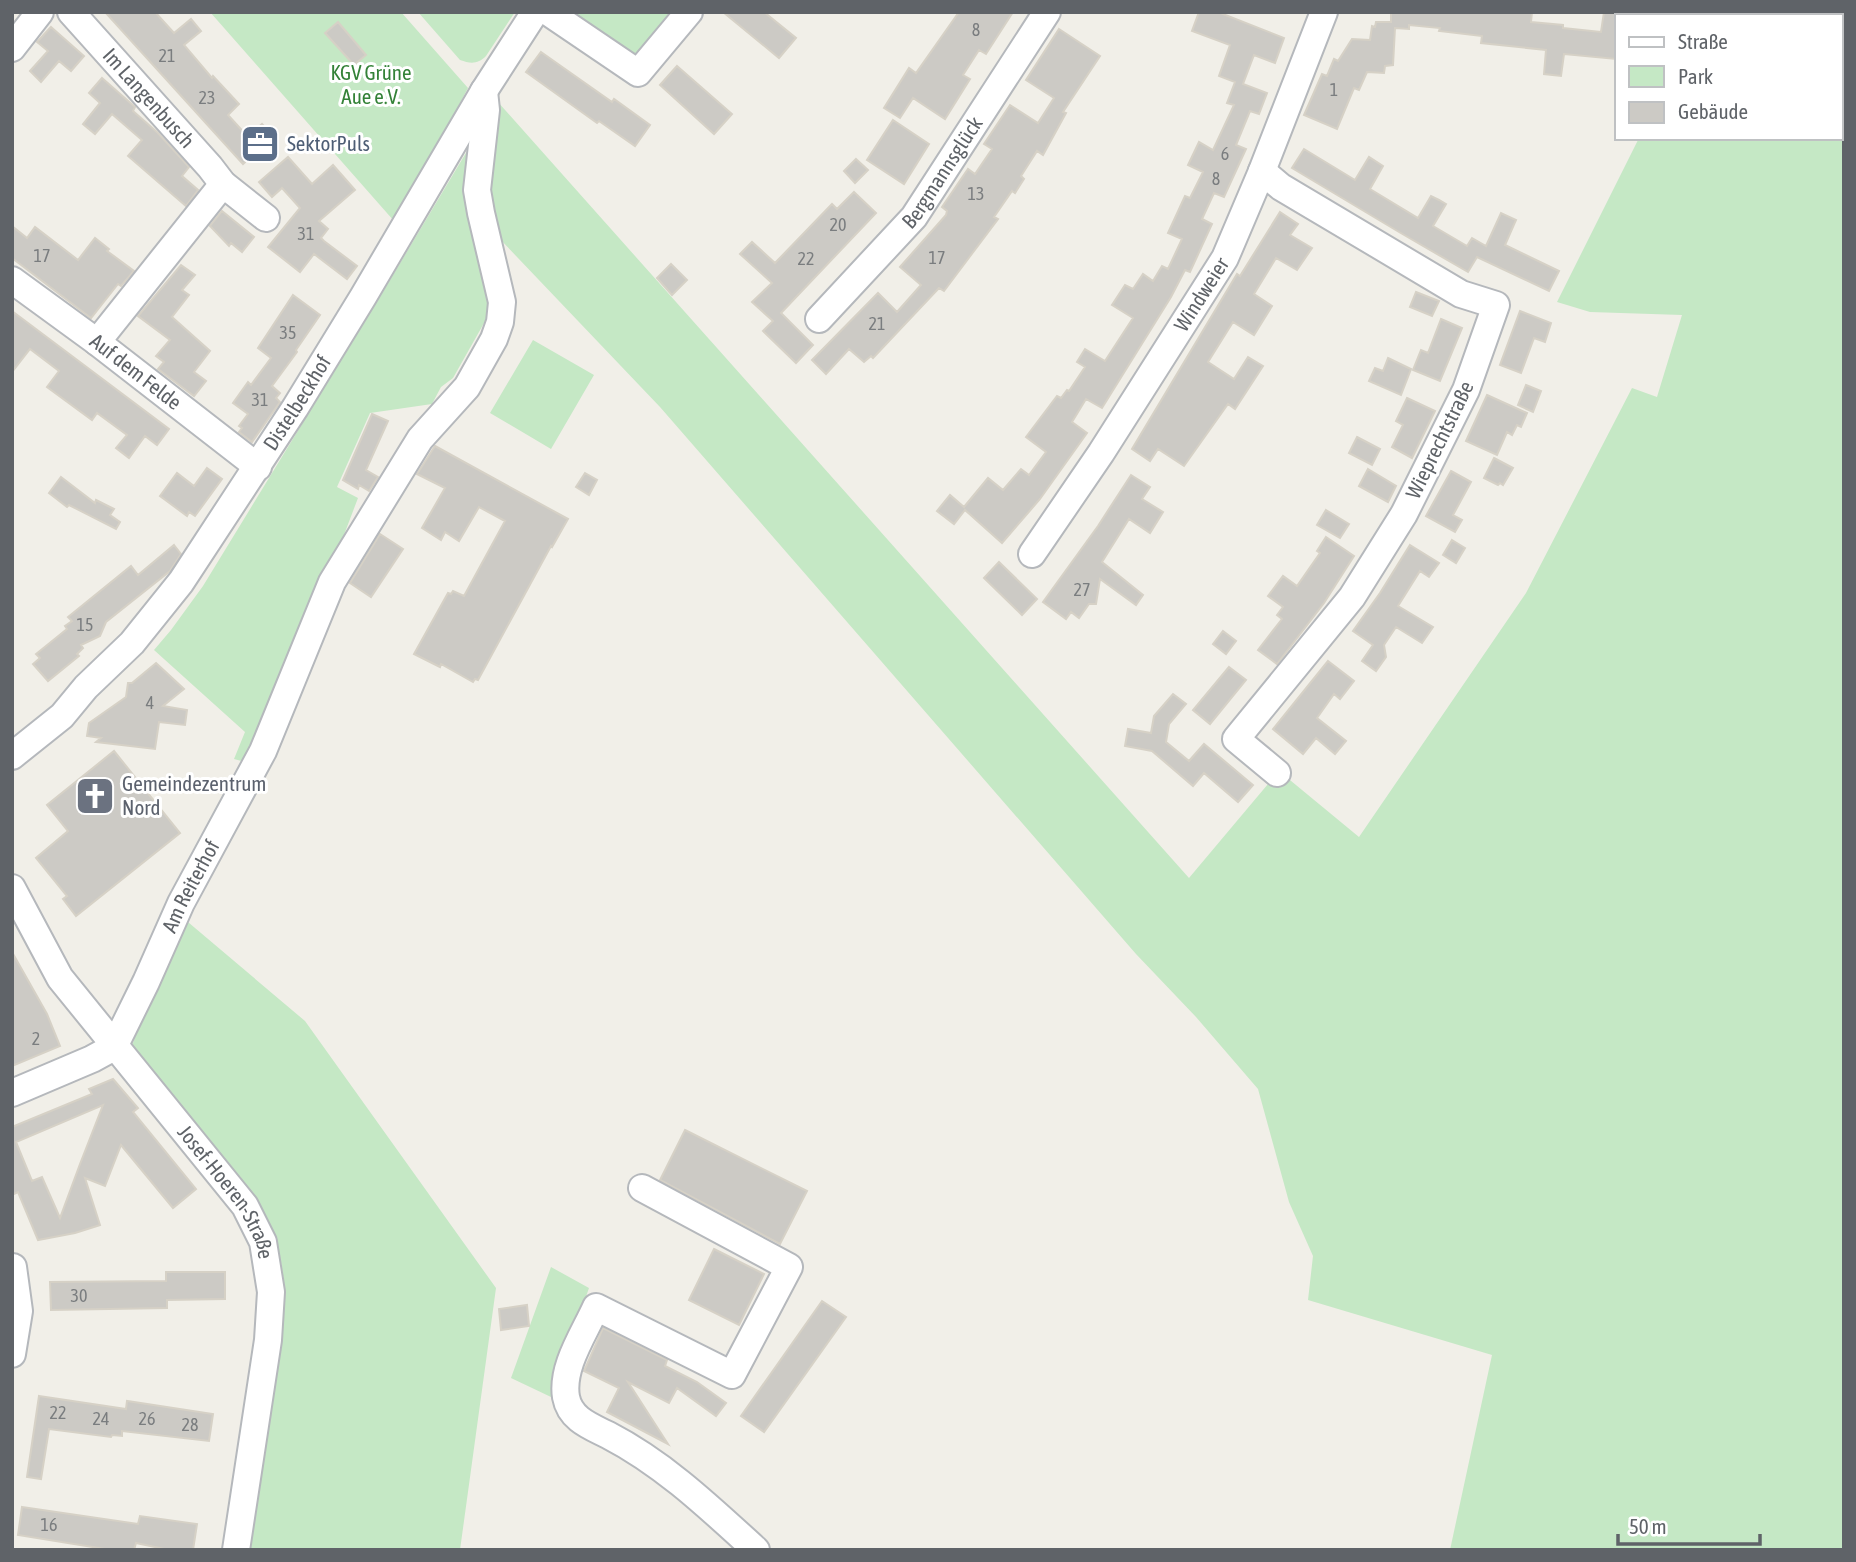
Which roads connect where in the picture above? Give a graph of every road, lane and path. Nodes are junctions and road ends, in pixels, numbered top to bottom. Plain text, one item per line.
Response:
1 (40, 12) edge
2 (71, 12) edge
3 (535, 12) edge
4 (548, 12) edge
5 (689, 12) edge
6 (1047, 12) edge
7 (1324, 12) edge
8 (12, 48) edge
9 (484, 91) junction
10 (1262, 171) junction
11 (223, 184) junction
12 (266, 218) dead end
13 (12, 280) edge
14 (818, 319) dead end
15 (97, 342) junction
16 (258, 467) junction
17 (1032, 554) dead end
18 (12, 756) edge
19 (1277, 773) dead end
20 (12, 888) edge
21 (114, 1046) junction
22 (12, 1093) edge
23 (642, 1188) dead end
24 (13, 1267) edge
25 (12, 1354) edge
26 (236, 1550) edge
27 (756, 1550) edge

1 - 8 street
2 - 11 street, Im Langenbusch
3 - 9 street, Distelbeckhof
4 - 5 street
6 - 14 street, Bergmannsglück
7 - 10 street, Windweier
9 - 16 street, Distelbeckhof
9 - 21 street, Am Reiterhof
10 - 17 street, Windweier
10 - 19 street, Wieprechtstraße
11 - 12 street, Im Langenbusch
11 - 15 street
13 - 15 street, Auf dem Felde
15 - 16 street, Auf dem Felde
16 - 18 street, Distelbeckhof
20 - 21 street, Josef-Hoeren-Straße
21 - 22 street
21 - 26 street, Josef-Hoeren-Straße
23 - 27 street
24 - 25 street

